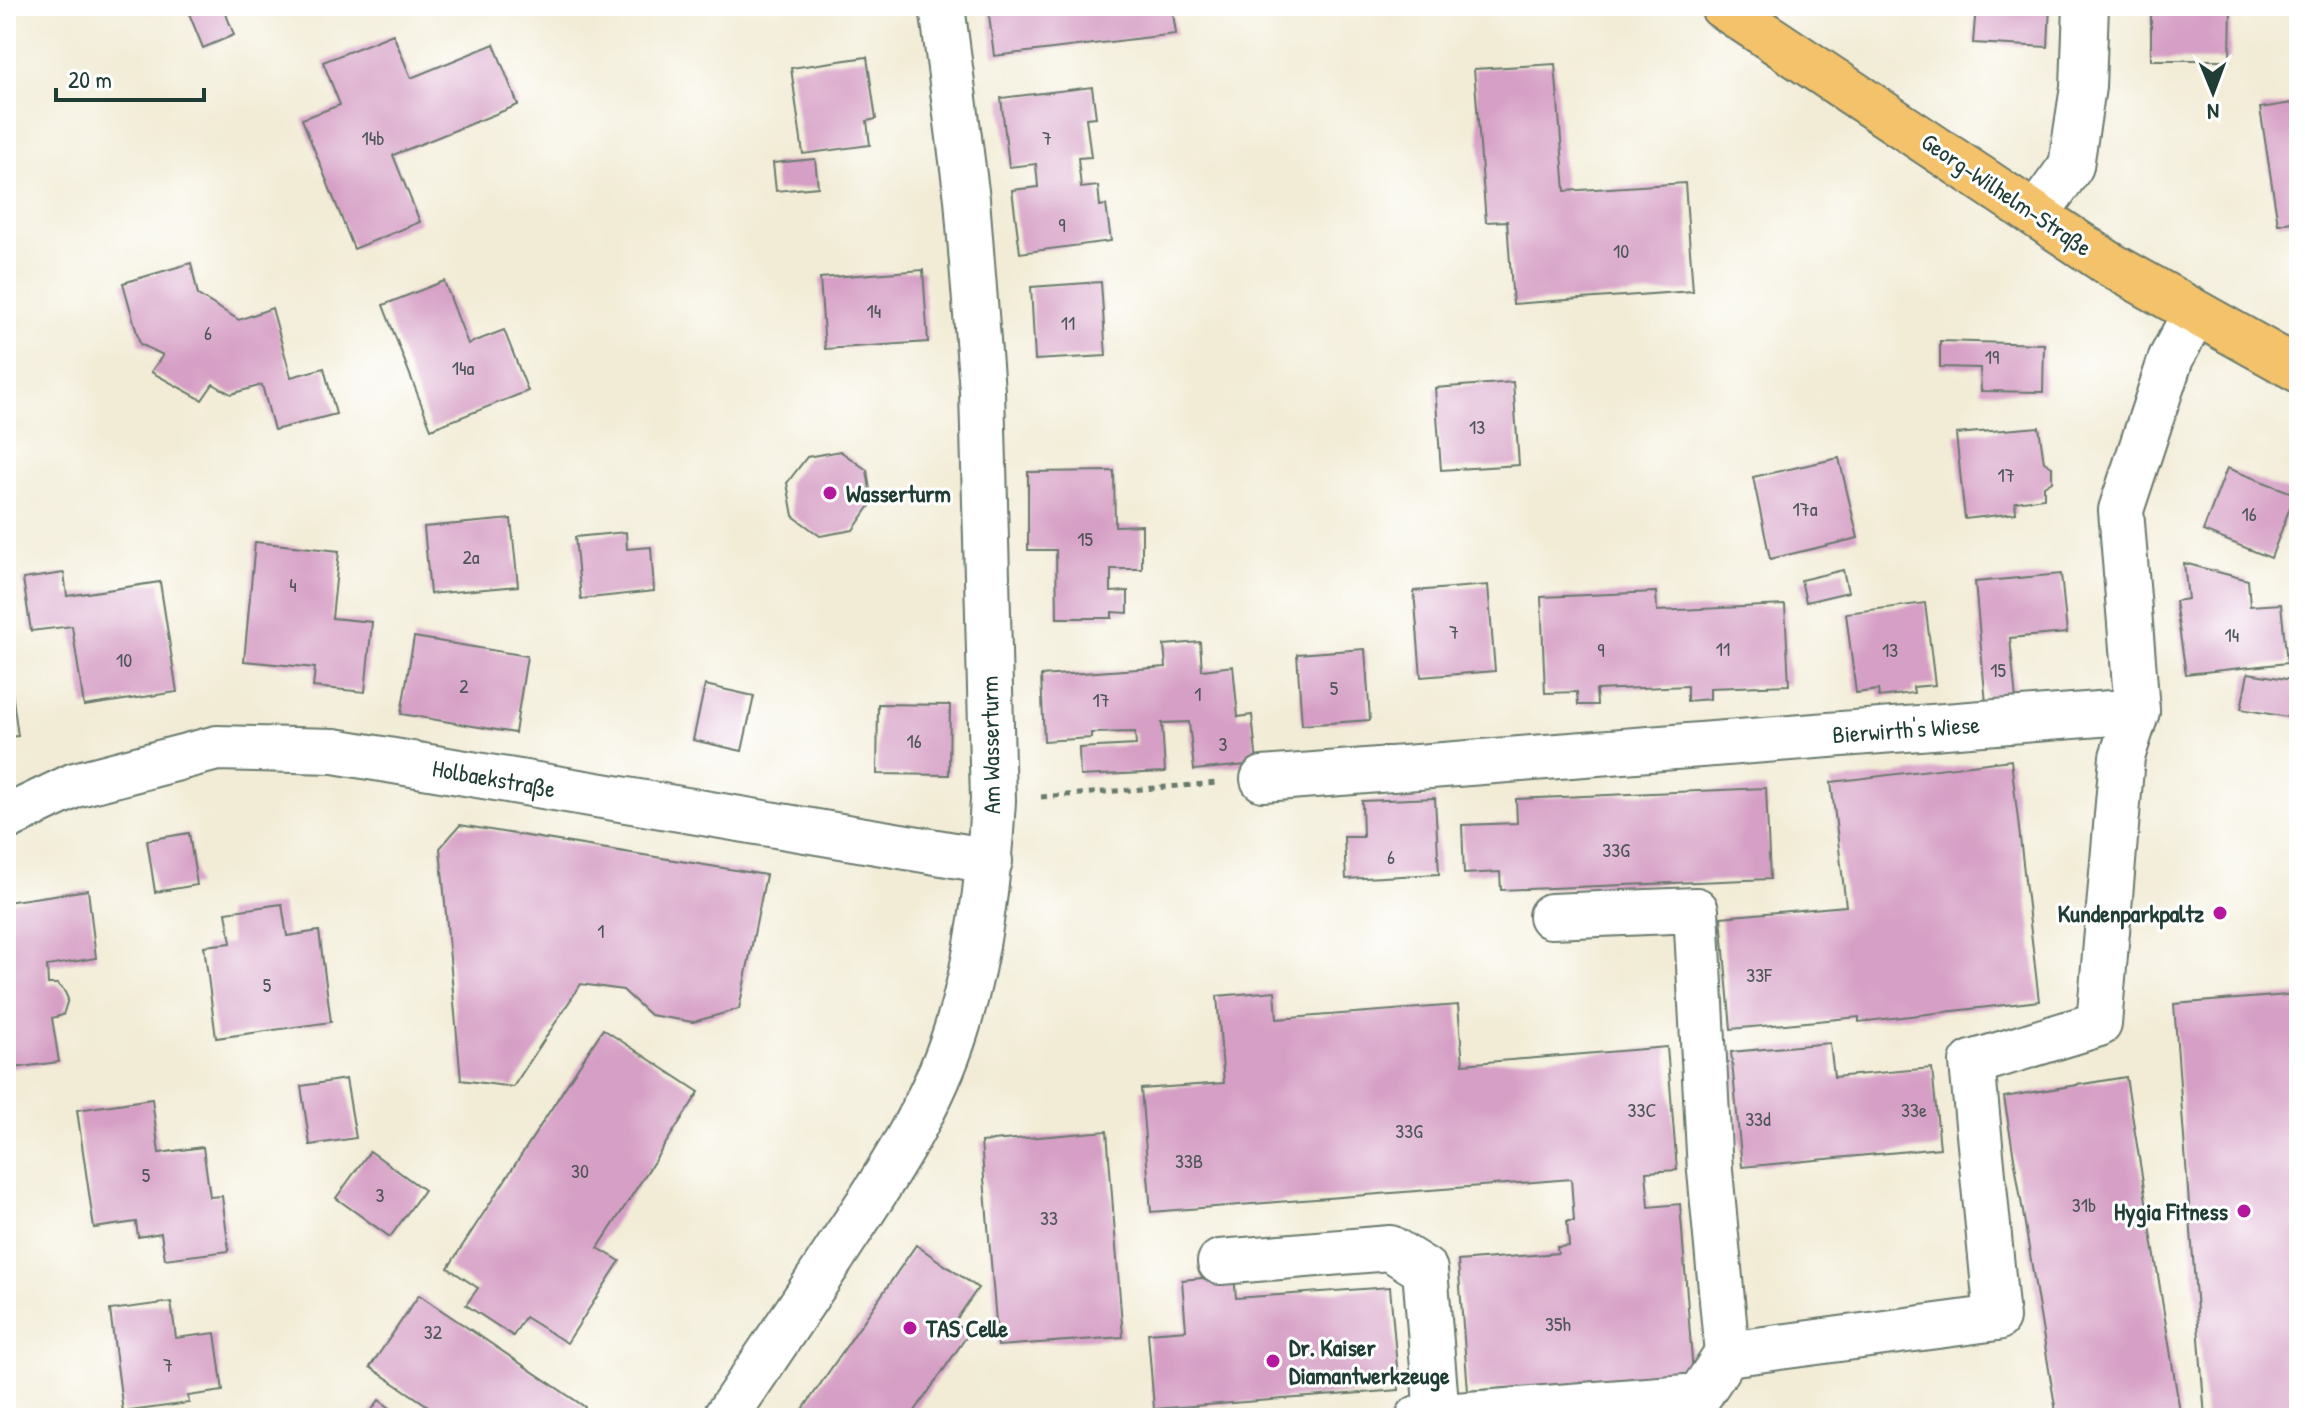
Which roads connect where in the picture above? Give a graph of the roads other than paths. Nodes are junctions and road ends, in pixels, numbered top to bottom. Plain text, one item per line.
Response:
1 (942, 6) edge
2 (1722, 6) edge
3 (2086, 6) edge
4 (2037, 213) junction
5 (2195, 313) junction
6 (2299, 370) edge
7 (2137, 711) junction
8 (1263, 779) road end
9 (6, 818) edge
10 (990, 861) junction
11 (1551, 916) dead end
12 (1220, 1262) dead end
13 (1727, 1354) junction
14 (1428, 1417) edge
15 (725, 1418) edge

1 - 10 street, Am Wasserturm
2 - 4 main road, Georg-Wilhelm-Straße
3 - 4 street
4 - 5 main road, Georg-Wilhelm-Straße
5 - 6 main road, Georg-Wilhelm-Straße
5 - 7 street
7 - 8 street, Bierwirth's Wiese
7 - 13 street
9 - 10 street, Holbaekstraße
10 - 15 street, Am Wasserturm
11 - 13 street
12 - 14 street
13 - 14 street

